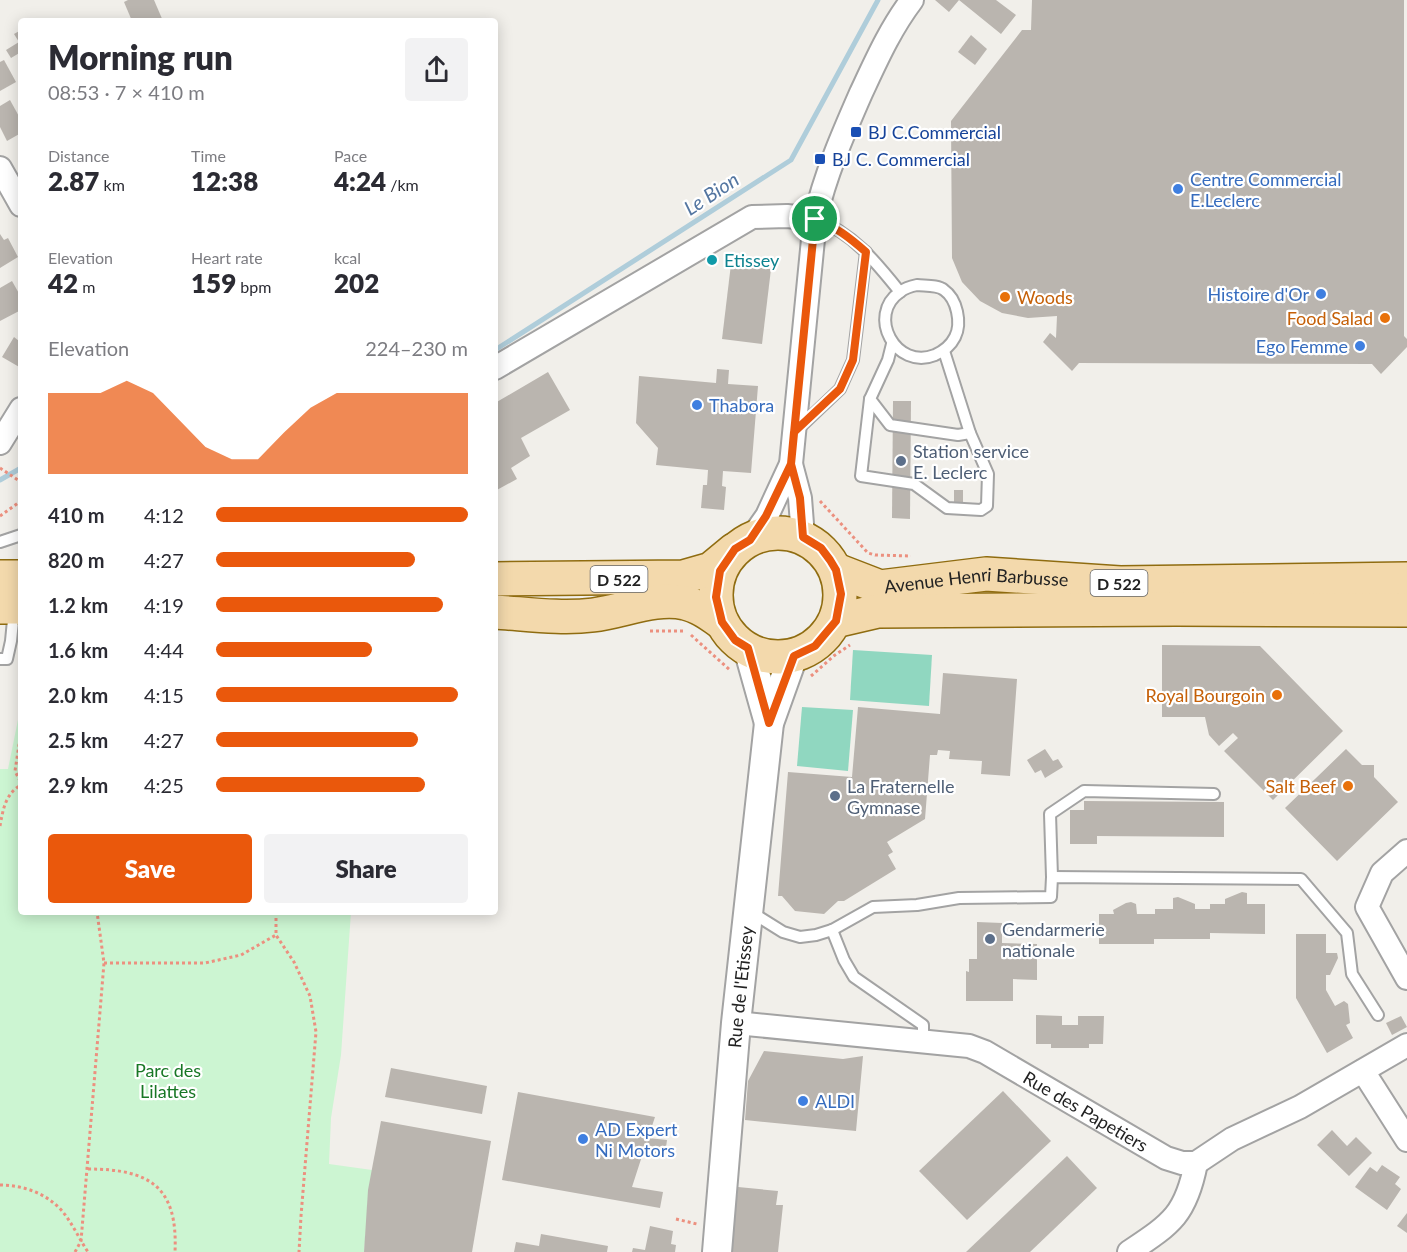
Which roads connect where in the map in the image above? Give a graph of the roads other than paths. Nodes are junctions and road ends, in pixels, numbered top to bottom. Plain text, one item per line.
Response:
1 (912, 0) edge
2 (0, 168) edge
3 (18, 200) edge
4 (815, 219) junction
5 (866, 252) junction
6 (900, 292) junction
7 (892, 344) junction
8 (944, 351) junction
9 (498, 366) edge
10 (870, 399) junction
11 (18, 414) edge
12 (794, 432) junction
13 (970, 433) junction
14 (0, 443) edge
15 (791, 464) junction
16 (18, 536) edge
17 (803, 537) junction
18 (0, 542) edge
19 (743, 545) junction
20 (836, 570) junction
21 (0, 577) edge
22 (498, 579) edge
23 (1403, 596) edge
24 (14, 600) edge
25 (498, 612) edge
26 (836, 621) junction
27 (722, 622) junction
28 (748, 648) junction
29 (794, 656) junction
30 (0, 659) edge
31 (769, 723) junction
32 (1214, 794) dead end
33 (1407, 851) edge
34 (1052, 877) junction
35 (748, 911) junction
36 (831, 930) junction
37 (1407, 978) edge
38 (1378, 1015) dead end
39 (736, 1023) junction
40 (923, 1043) junction
41 (1407, 1045) edge
42 (1363, 1071) junction
43 (1407, 1140) edge
44 (1196, 1163) junction
45 (717, 1252) edge
46 (1130, 1252) edge

1 - 4 street
2 - 3 street
4 - 5 lane
4 - 9 street
4 - 12 street
5 - 6 lane
5 - 12 lane
6 - 7 lane
6 - 8 lane
7 - 8 lane
7 - 10 lane
8 - 13 lane
10 - 13 lane
10 - 13 lane
11 - 14 street
12 - 15 street
15 - 17 street
15 - 19 street
16 - 18 lane
17 - 19 main road
17 - 20 main road
19 - 22 main road, D 522
19 - 27 main road
20 - 23 main road, Avenue Henri Barbusse / D 522
20 - 26 main road
21 - 24 main road
23 - 26 main road, Avenue Henri Barbusse / D 522
24 - 30 lane
25 - 27 main road, D 522
26 - 29 main road
27 - 28 main road
28 - 29 main road
28 - 31 street, Rue de l'Etissey
29 - 31 street, Rue de l'Etissey
31 - 35 street, Rue de l'Etissey
32 - 34 lane
33 - 37 street
34 - 36 lane
34 - 38 lane
35 - 36 lane
35 - 39 street, Rue de l'Etissey
36 - 40 lane
39 - 40 street, Rue des Papetiers
39 - 45 street, Rue de l'Etissey
40 - 44 street, Rue des Papetiers
41 - 42 street
42 - 43 street
42 - 44 street
44 - 46 street

